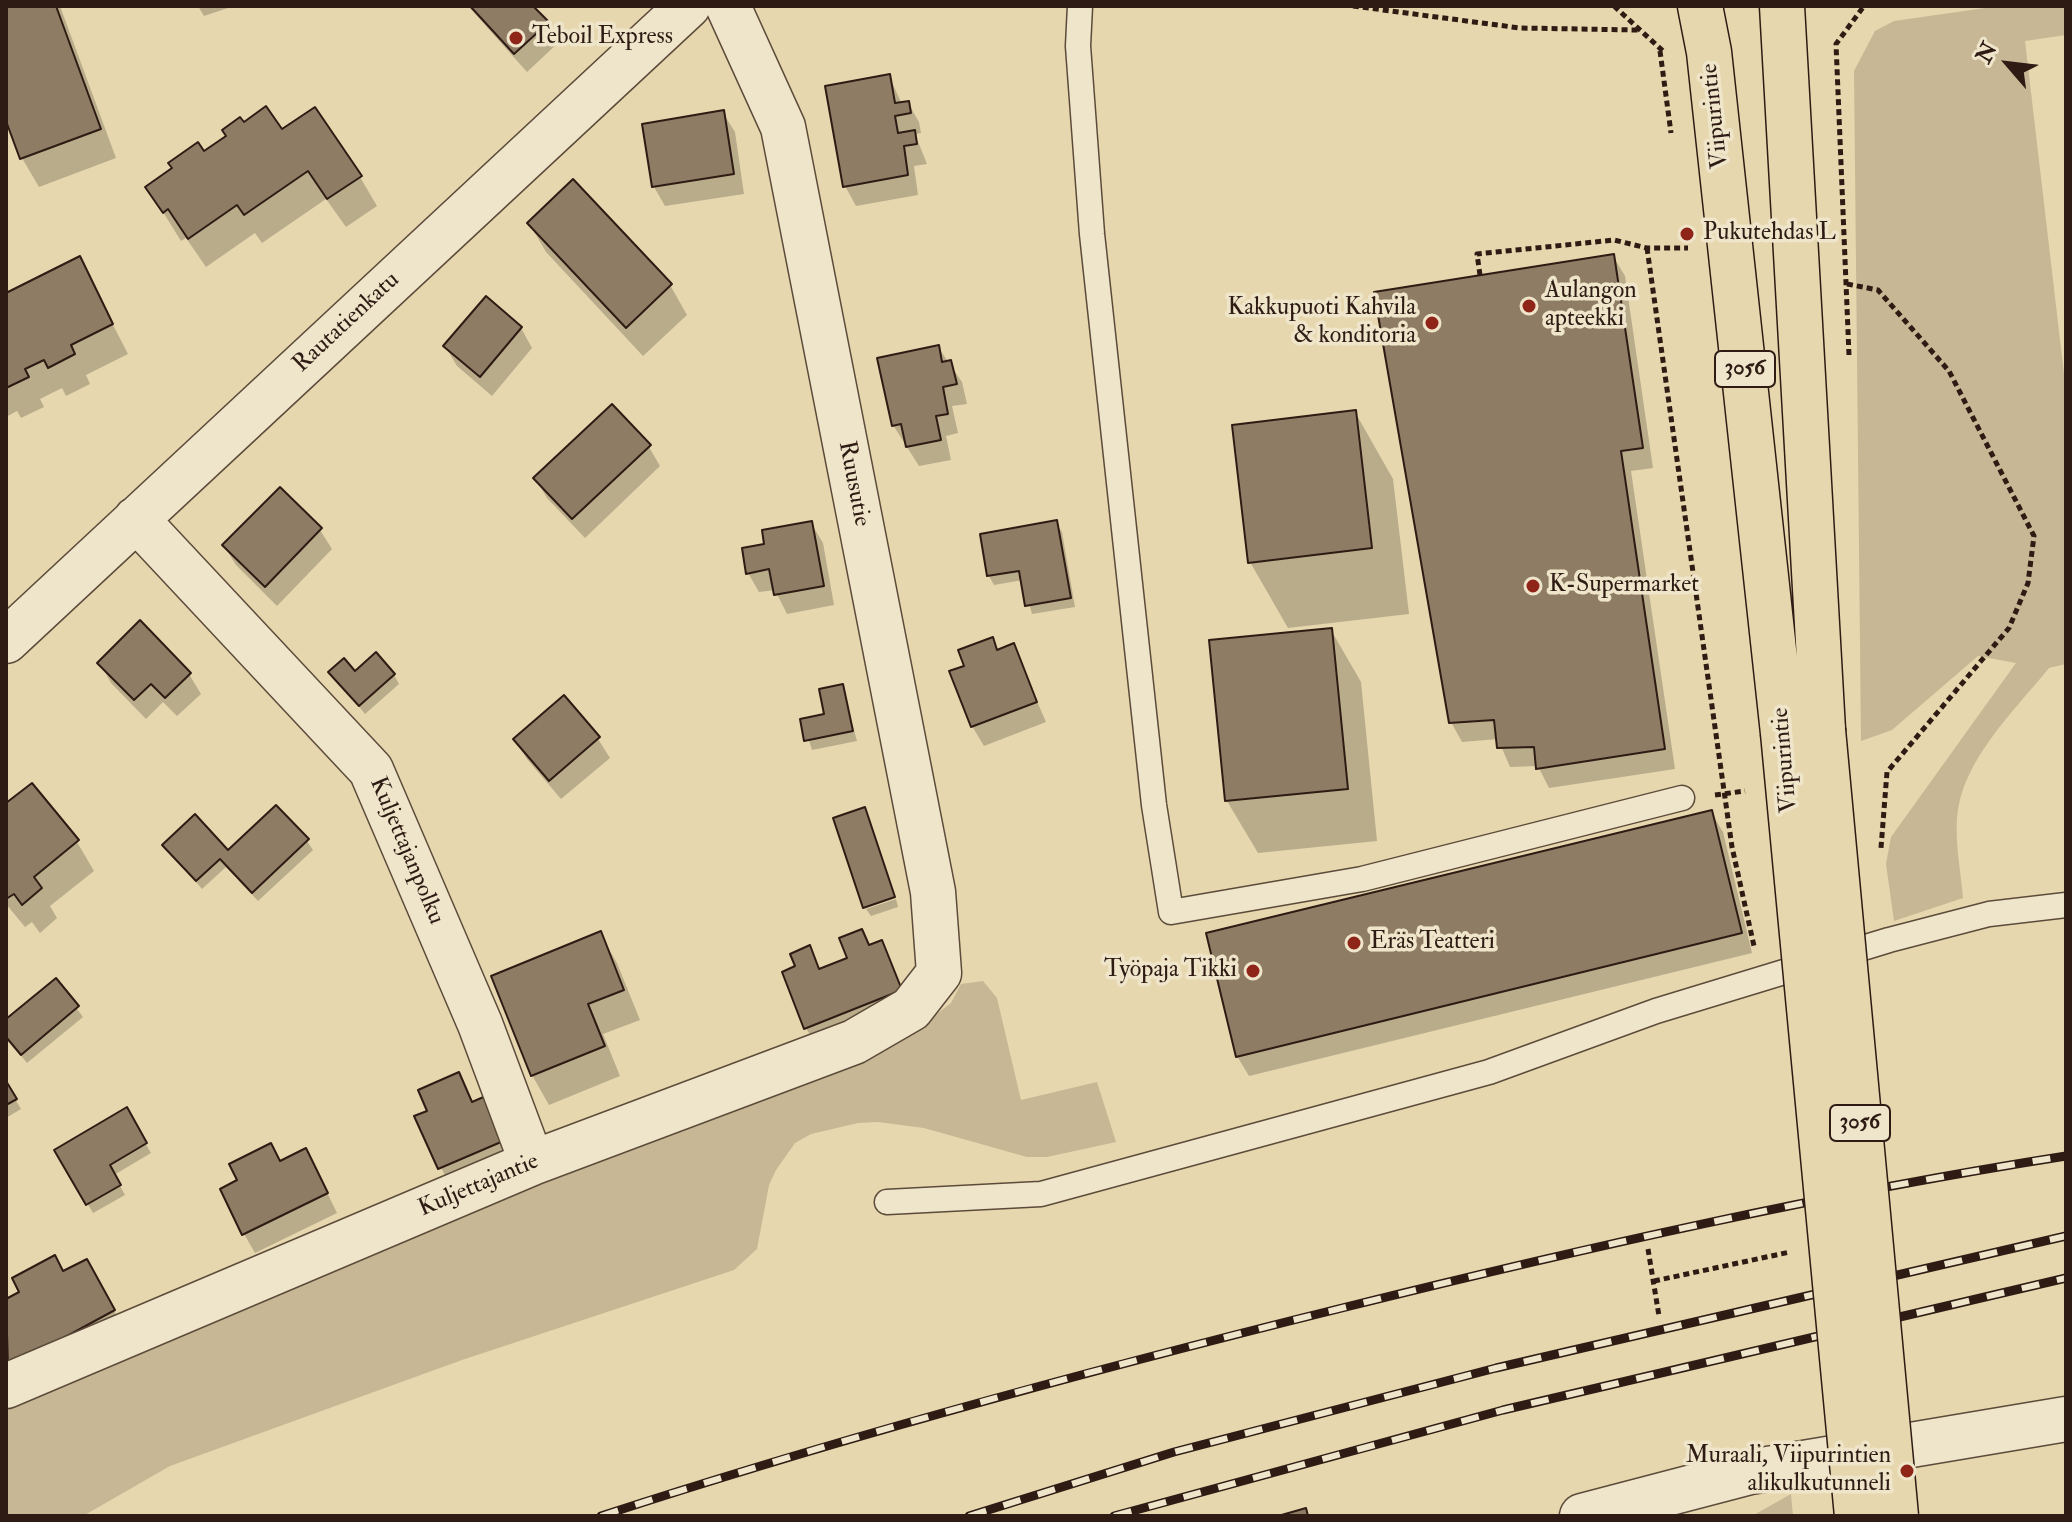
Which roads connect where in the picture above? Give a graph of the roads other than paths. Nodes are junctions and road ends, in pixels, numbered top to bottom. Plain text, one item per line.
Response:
1 (688, 6) edge
2 (728, 6) edge
3 (1080, 6) edge
4 (1700, 6) edge
5 (1782, 6) edge
6 (136, 519) junction
7 (6, 641) edge
8 (1803, 732) junction
9 (1682, 798) dead end
10 (2066, 905) edge
11 (939, 973) joint
12 (532, 1163) junction
13 (887, 1202) dead end
14 (6, 1386) edge
15 (2066, 1419) edge
16 (1582, 1516) edge
17 (1857, 1516) edge
18 (1896, 1516) edge

1 - 6 street, Rautatienkatu
2 - 11 street, Ruusutie
3 - 9 lane
4 - 8 main road, Viipurintie / 3056
5 - 8 main road, Viipurintie / 3056
6 - 7 street, Rautatienkatu
6 - 12 street, Kuljettajanpolku
8 - 17 main road, Viipurintie / 3056, bridge
8 - 18 main road, Viipurintie / 3056, bridge
10 - 13 lane
11 - 12 street, Kuljettajantie
12 - 14 street, Kuljettajantie
15 - 16 street

